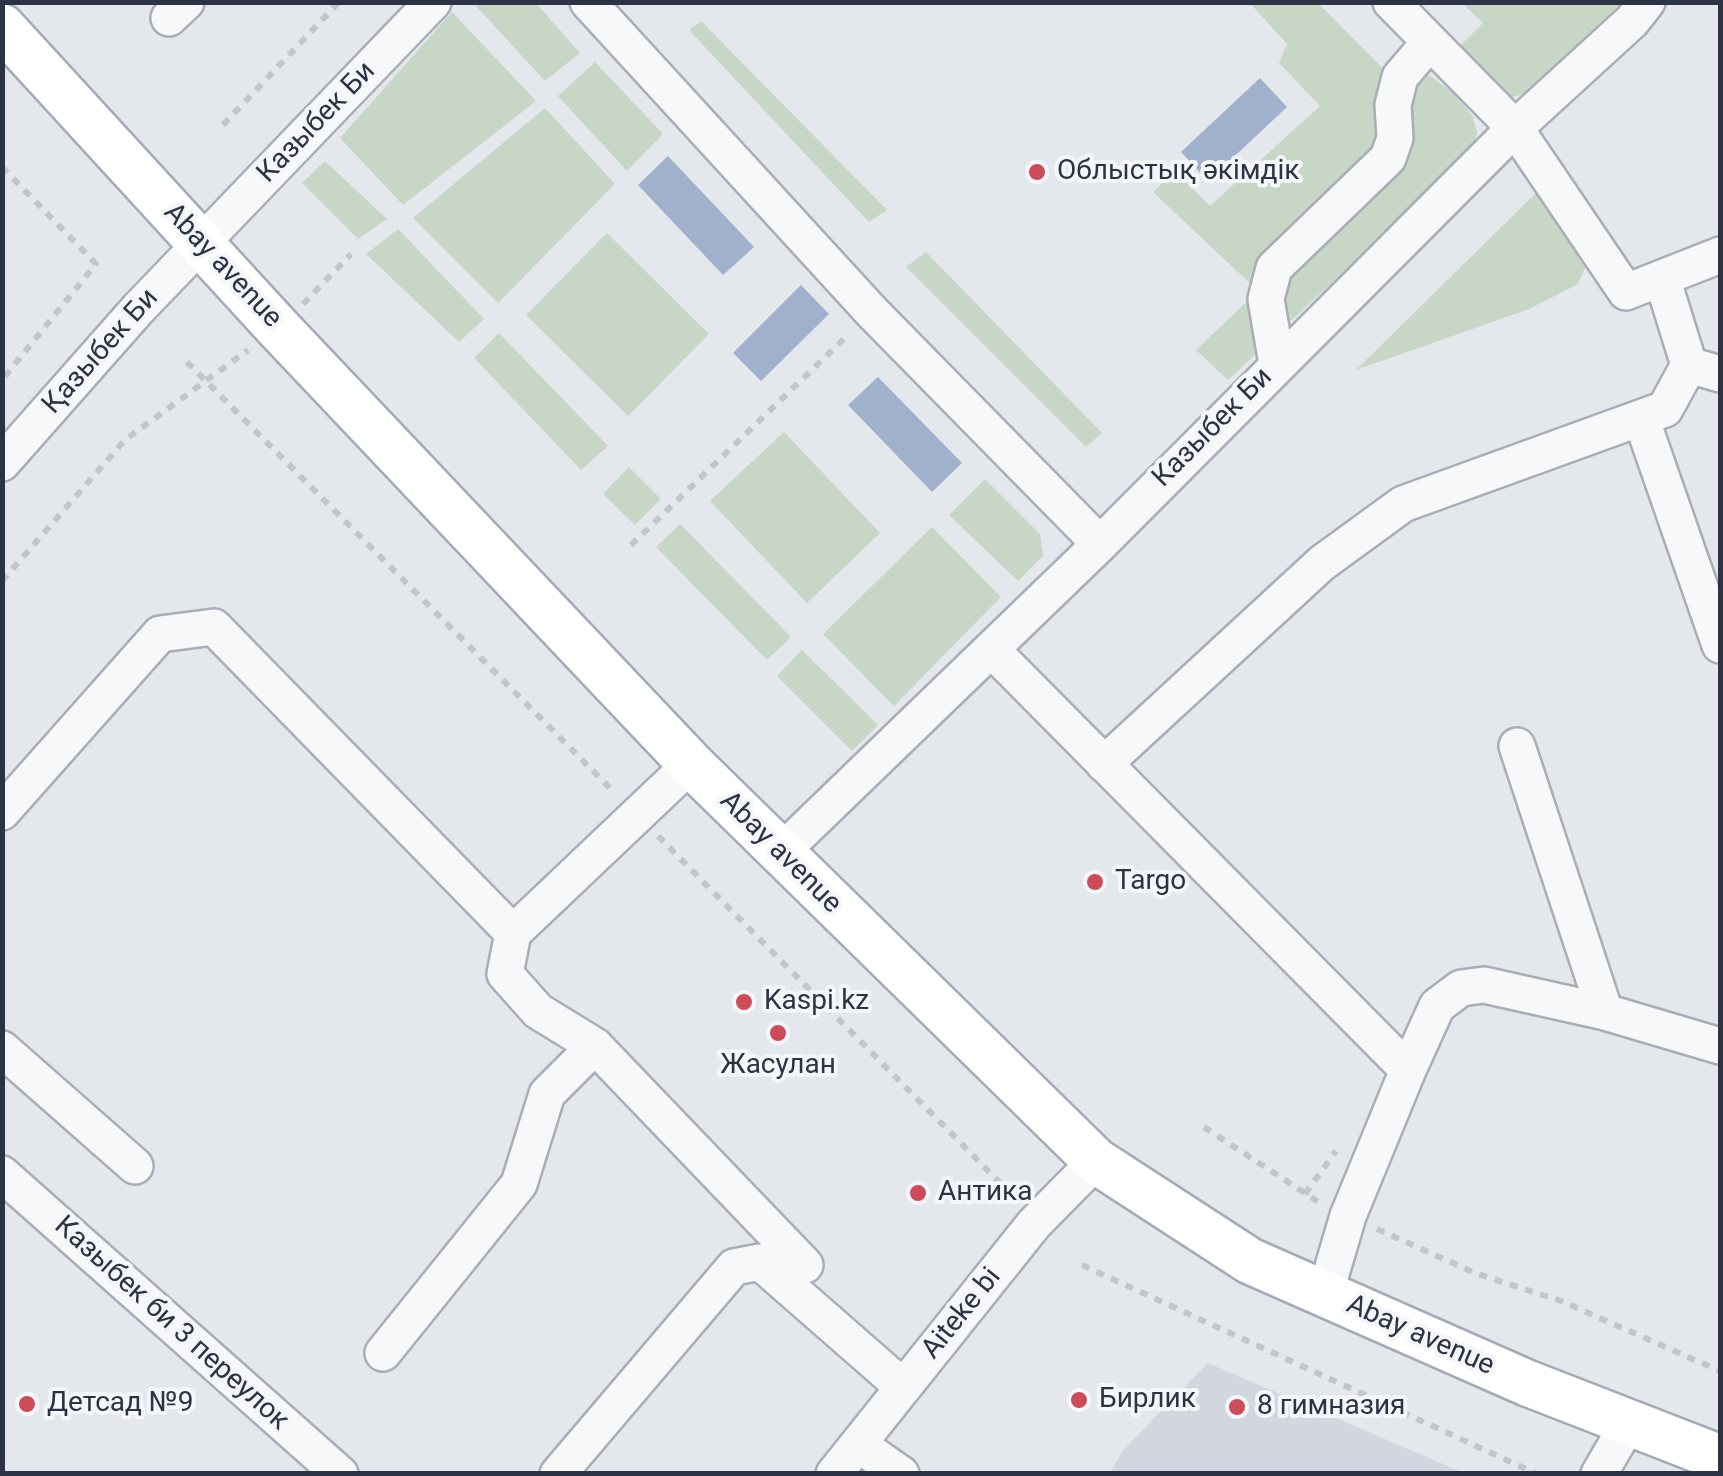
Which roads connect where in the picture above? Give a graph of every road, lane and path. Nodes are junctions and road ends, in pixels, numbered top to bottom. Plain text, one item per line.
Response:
1 (339, 2) edge
2 (432, 2) edge
3 (588, 2) edge
4 (1391, 2) edge
5 (1647, 2) edge
6 (2, 27) edge
7 (1429, 43) junction
8 (223, 125) dead end
9 (1515, 128) junction
10 (2, 167) edge
11 (202, 242) junction
12 (351, 254) dead end
13 (1720, 255) edge
14 (1662, 278) junction
15 (872, 312) junction
16 (279, 329) junction
17 (186, 362) dead end
18 (1276, 364) junction
19 (1704, 370) edge
20 (2, 380) edge
21 (205, 380) junction
22 (1641, 418) junction
23 (2, 463) edge
24 (1100, 544) junction
25 (630, 545) dead end
26 (2, 581) edge
27 (1720, 646) edge
28 (992, 650) junction
29 (1517, 746) dead end
30 (691, 764) junction
31 (1104, 764) junction
32 (623, 800) dead end
33 (2, 812) edge
34 (650, 828) dead end
35 (780, 854) junction
36 (513, 933) junction
37 (1605, 1012) junction
38 (595, 1046) junction
39 (1720, 1046) edge
40 (2, 1049) edge
41 (1408, 1070) junction
42 (1204, 1127) dead end
43 (1096, 1162) junction
44 (135, 1166) dead end
45 (2, 1174) edge
46 (1012, 1195) dead end
47 (1348, 1216) junction
48 (805, 1265) dead end
49 (1082, 1265) dead end
50 (1325, 1294) junction
51 (383, 1353) dead end
52 (1720, 1370) edge
53 (903, 1387) junction
54 (1628, 1424) junction
55 (858, 1444) junction
56 (1720, 1458) edge
57 (340, 1474) edge
58 (558, 1474) edge
59 (834, 1474) edge
60 (901, 1474) edge
61 (1537, 1474) edge
62 (1599, 1474) edge

1 - 8 path
2 - 11 street, Казыбек Би
3 - 15 street
4 - 7 street
5 - 9 street, Казыбек Би
6 - 11 main road, Abay avenue
7 - 9 street
7 - 18 street
9 - 14 street
9 - 18 street, Казыбек Би
10 - 20 path
11 - 16 main road, Abay avenue
11 - 23 street, Қазыбек Би
12 - 16 path
13 - 14 street
14 - 19 street
15 - 24 street
15 - 25 path
16 - 21 path
16 - 30 main road, Abay avenue
17 - 21 path
18 - 24 street, Казыбек Би
19 - 22 street
21 - 26 path
21 - 32 path
22 - 27 street
22 - 31 street
24 - 28 street, Казыбек Би
28 - 31 street
28 - 35 street, Казыбек Би
29 - 37 street
30 - 35 main road, Abay avenue
30 - 36 street
31 - 41 street
33 - 36 street
34 - 46 path
35 - 43 main road, Abay avenue
36 - 38 street
37 - 39 street
37 - 41 street
38 - 48 street
38 - 51 street
40 - 44 street
41 - 47 street
42 - 47 path
43 - 50 main road, Abay avenue
43 - 53 street, Aiteke bi
45 - 57 street, Казыбек би 3 переулок
47 - 50 street
47 - 52 path
49 - 61 path
50 - 54 main road, Abay avenue
53 - 55 street, Aiteke bi
53 - 58 street
54 - 56 main road, Abay avenue
54 - 62 street
55 - 59 street, Aiteke bi
55 - 60 street

